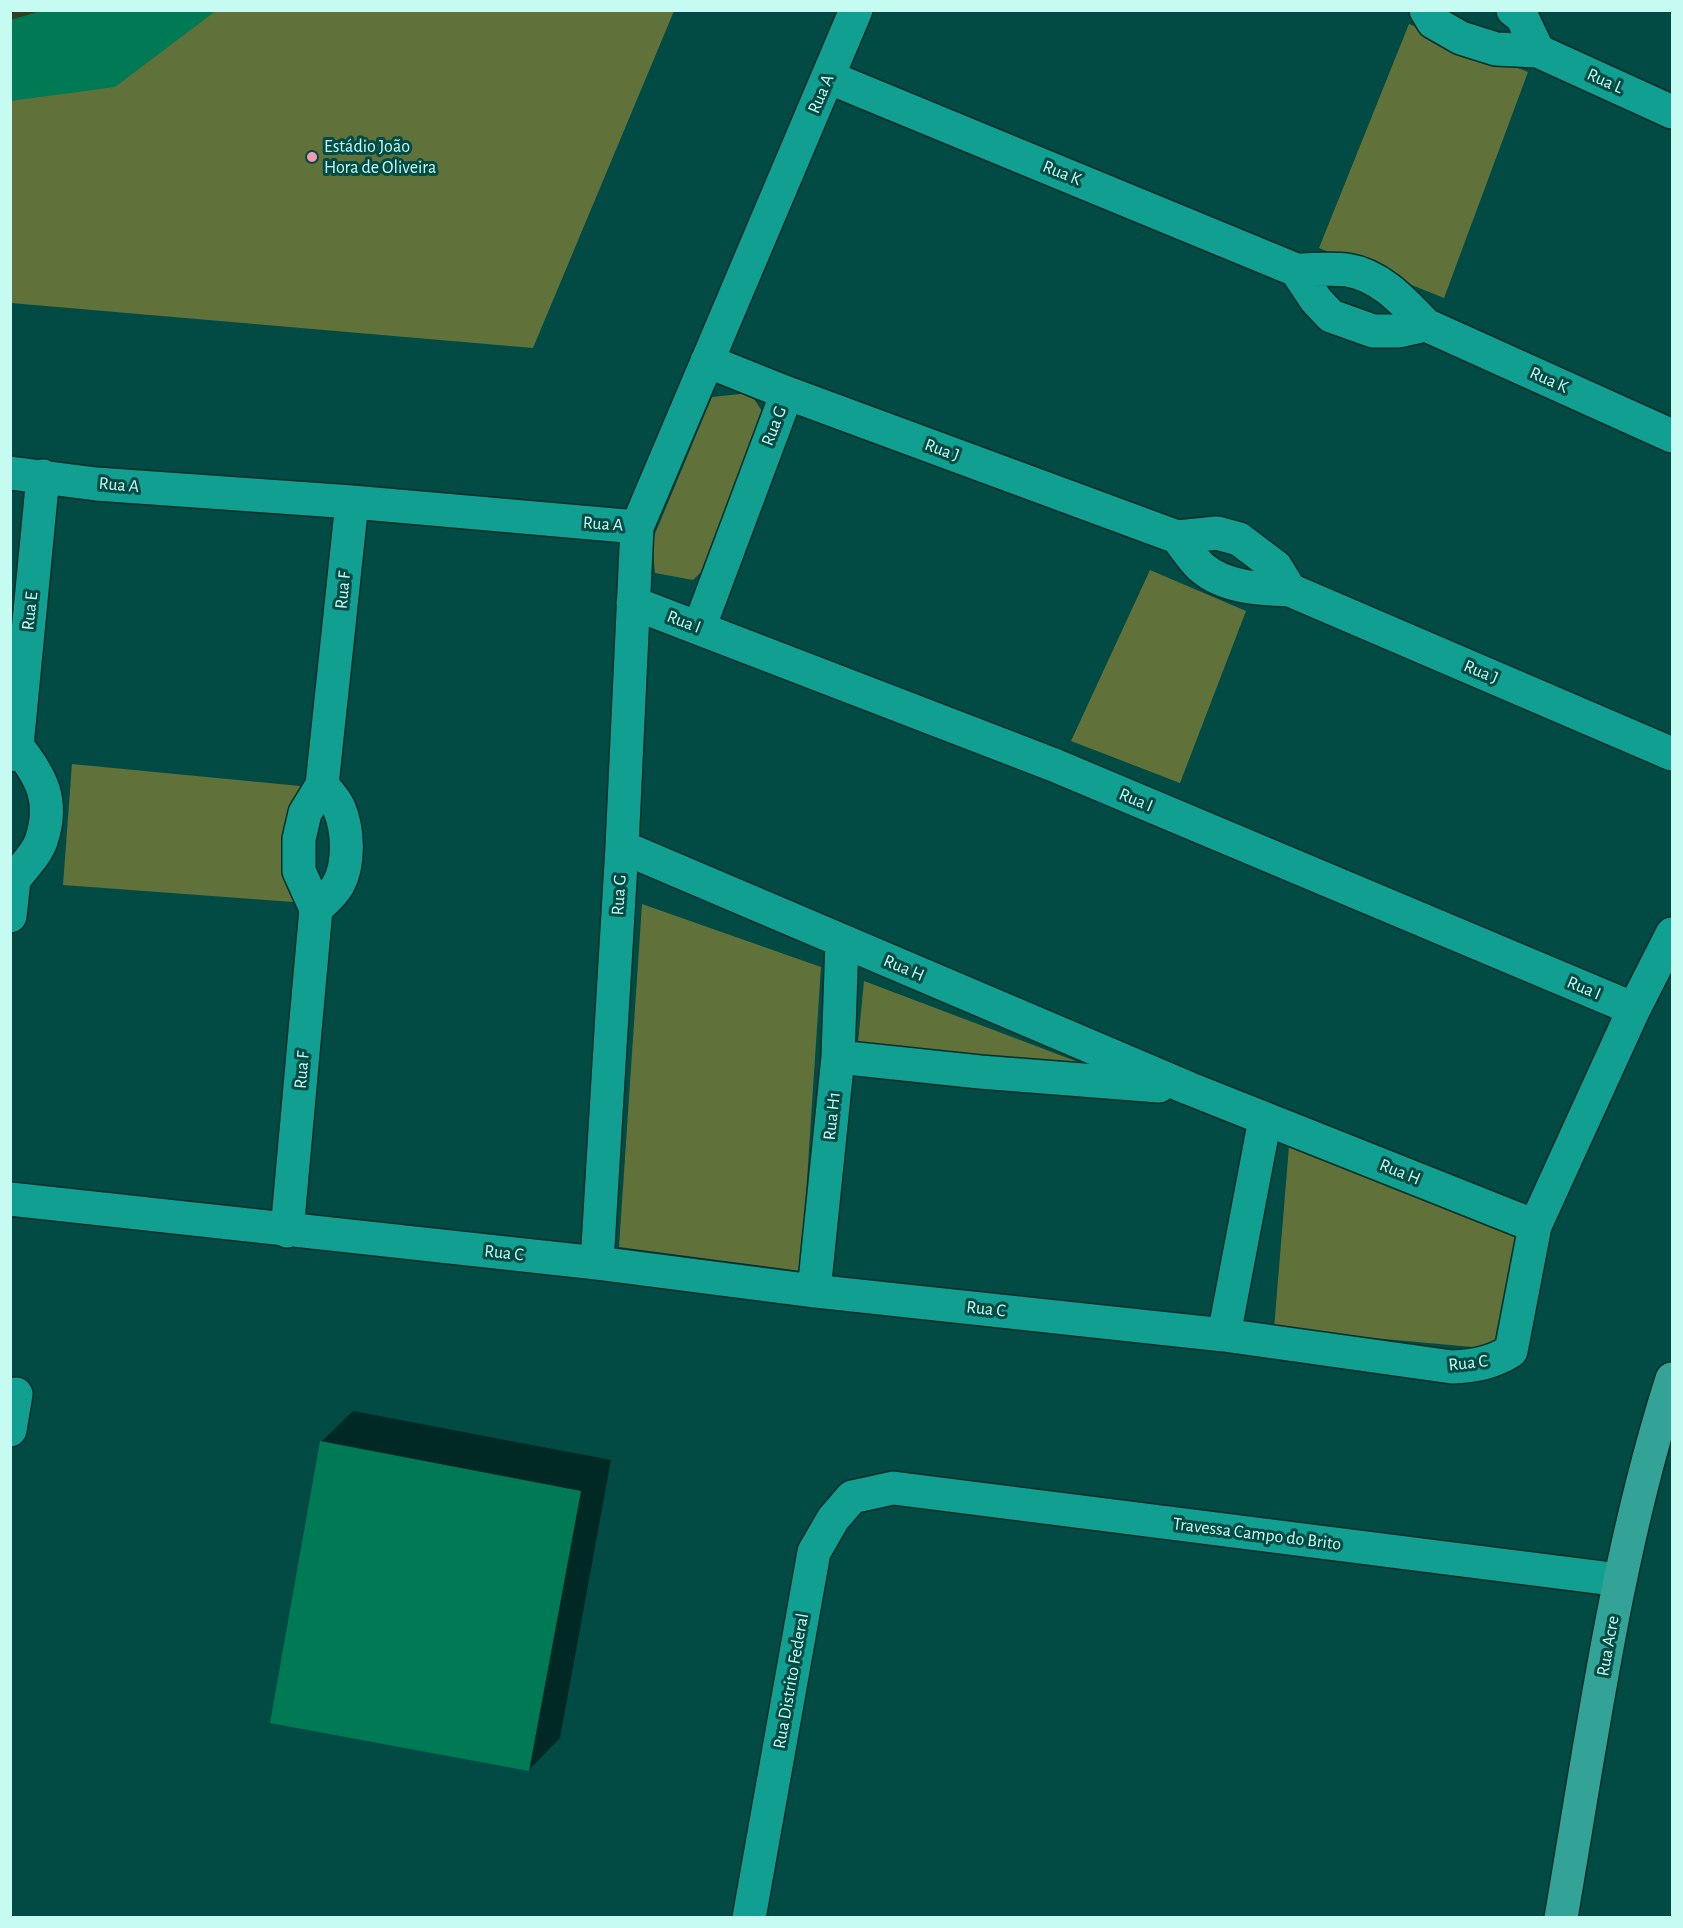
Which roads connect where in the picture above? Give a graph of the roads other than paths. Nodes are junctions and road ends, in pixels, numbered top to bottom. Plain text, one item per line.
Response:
1 (856, 10) edge
2 (1426, 10) edge
3 (1513, 10) edge
4 (1538, 51) junction
5 (828, 77) junction
6 (1672, 112) edge
7 (1296, 270) junction
8 (1426, 325) junction
9 (707, 362) junction
10 (787, 393) junction
11 (1672, 436) edge
12 (10, 473) edge
13 (43, 476) junction
14 (352, 502) junction
15 (637, 526) junction
16 (633, 603) junction
17 (699, 628) junction
18 (14, 750) edge
19 (1672, 754) edge
20 (322, 785) junction
21 (622, 846) junction
22 (12, 876) edge
23 (316, 909) junction
24 (10, 916) edge
25 (1672, 934) edge
26 (842, 942) junction
27 (1634, 1009) junction
28 (838, 1057) junction
29 (1188, 1088) junction
30 (1265, 1119) junction
31 (10, 1199) edge
32 (1535, 1226) junction
33 (287, 1231) junction
34 (597, 1263) junction
35 (814, 1291) junction
36 (1224, 1335) junction
37 (1672, 1379) edge
38 (16, 1394) dead end
39 (1665, 1429) edge
40 (10, 1430) edge
41 (893, 1488) joint
42 (1620, 1580) junction
43 (749, 1917) edge
44 (1561, 1917) edge

1 - 5 street, Rua A
2 - 4 street, Rua L
3 - 4 street
4 - 6 street, Rua L
5 - 7 street, Rua K
5 - 9 street, Rua A
7 - 8 street, Rua K
7 - 8 street
8 - 11 street, Rua K
9 - 10 street, Rua J
9 - 15 street, Rua A
10 - 17 street, Rua G
10 - 19 street, Rua J
12 - 13 street, Rua A
13 - 14 street, Rua A
13 - 18 street, Rua E
14 - 15 street, Rua A
14 - 20 street, Rua F
15 - 16 street, Rua G
16 - 17 street, Rua I
16 - 21 street, Rua G
17 - 27 street, Rua I
18 - 22 street, Rua E
20 - 23 street, Rua F
20 - 23 street
21 - 26 street, Rua H
21 - 34 street, Rua G
22 - 24 street, Rua E
23 - 33 street, Rua F
25 - 27 street, Rua C
26 - 28 street, Rua H1
26 - 29 street, Rua H
27 - 32 street, Rua C
28 - 29 street, Rua H
28 - 35 street, Rua H1
29 - 30 street, Rua H
30 - 32 street, Rua H
30 - 36 street
31 - 33 street, Rua C
32 - 36 street, Rua C
33 - 34 street, Rua C
34 - 35 street, Rua C
35 - 36 street, Rua C
37 - 39 main road, Rua Acre
38 - 40 street
39 - 42 main road, Rua Acre
41 - 42 street, Travessa Campo do Brito
41 - 43 street, Rua Distrito Federal
42 - 44 main road, Rua Acre

